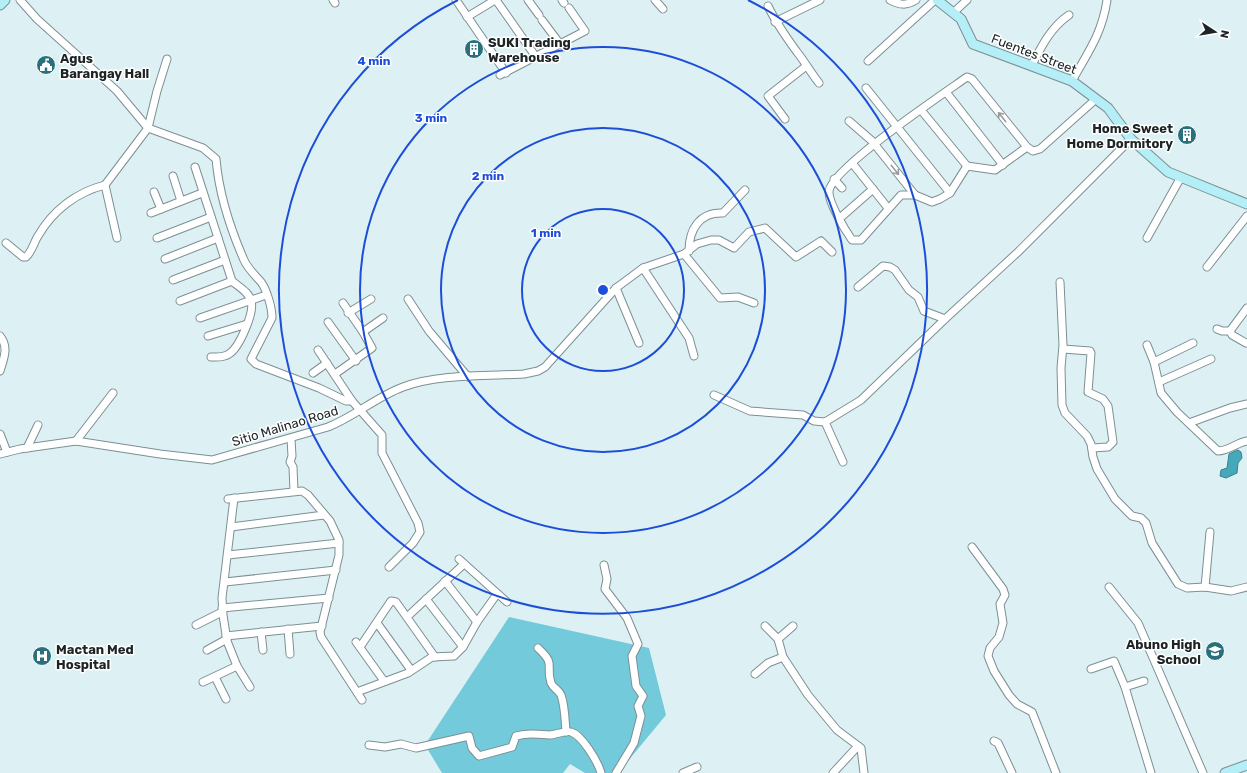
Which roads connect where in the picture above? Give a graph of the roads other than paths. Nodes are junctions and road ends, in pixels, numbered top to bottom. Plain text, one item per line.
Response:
1 (5, 0) edge
2 (20, 0) edge
3 (456, 0) edge
4 (495, 0) edge
5 (528, 0) edge
6 (655, 0) edge
7 (820, 0) edge
8 (890, 0) edge
9 (916, 0) edge
10 (936, 0) edge
11 (967, 0) edge
12 (1107, 0) edge
13 (565, 4) edge
14 (0, 5) edge
15 (768, 6) dead end
16 (663, 8) dead end
17 (953, 13) junction
18 (1069, 15) dead end
19 (467, 16) junction
20 (775, 22) junction
21 (560, 44) junction
22 (536, 57) junction
23 (167, 59) dead end
24 (868, 61) dead end
25 (1032, 65) junction
26 (806, 67) junction
27 (1072, 81) junction
28 (819, 83) dead end
29 (866, 88) dead end
30 (946, 92) junction
31 (1096, 99) junction
32 (921, 110) junction
33 (785, 119) dead end
34 (849, 121) dead end
35 (898, 127) junction
36 (148, 128) junction
37 (1131, 139) junction
38 (875, 145) junction
39 (1027, 147) junction
40 (852, 163) junction
41 (1003, 165) junction
42 (967, 166) junction
43 (195, 167) dead end
44 (173, 176) dead end
45 (1181, 177) junction
46 (834, 180) junction
47 (105, 185) junction
48 (842, 188) dead end
49 (873, 189) junction
50 (745, 190) dead end
51 (154, 192) dead end
52 (950, 193) junction
53 (202, 194) junction
54 (915, 195) junction
55 (182, 201) junction
56 (1247, 204) edge
57 (888, 208) junction
58 (161, 209) junction
59 (151, 213) dead end
60 (1247, 216) edge
61 (211, 217) junction
62 (840, 218) junction
63 (117, 238) dead end
64 (157, 238) dead end
65 (218, 238) junction
66 (1147, 238) dead end
67 (6, 244) dead end
68 (832, 252) dead end
69 (686, 253) junction
70 (165, 259) dead end
71 (225, 260) junction
72 (1207, 267) dead end
73 (643, 268) junction
74 (173, 280) dead end
75 (232, 281) junction
76 (1060, 282) dead end
77 (858, 287) dead end
78 (616, 288) junction
79 (266, 295) junction
80 (408, 299) dead end
81 (251, 300) junction
82 (371, 300) dead end
83 (180, 301) dead end
84 (342, 303) dead end
85 (754, 303) dead end
86 (1247, 308) edge
87 (348, 313) junction
88 (200, 318) dead end
89 (383, 318) dead end
90 (945, 319) junction
91 (328, 322) dead end
92 (248, 324) junction
93 (1217, 329) dead end
94 (1230, 331) junction
95 (363, 332) junction
96 (0, 336) edge
97 (208, 336) dead end
98 (639, 343) dead end
99 (1193, 343) dead end
100 (1246, 343) dead end
101 (1147, 345) dead end
102 (1063, 349) junction
103 (318, 350) dead end
104 (694, 356) dead end
105 (211, 357) dead end
106 (1211, 360) dead end
107 (356, 361) junction
108 (1154, 362) junction
109 (327, 363) junction
110 (0, 371) edge
111 (313, 373) dead end
112 (335, 374) junction
113 (468, 377) junction
114 (1158, 382) junction
115 (113, 393) dead end
116 (714, 395) dead end
117 (352, 401) junction
118 (1247, 404) edge
119 (360, 410) junction
120 (825, 422) junction
121 (1189, 423) junction
122 (38, 424) dead end
123 (0, 434) edge
124 (291, 439) junction
125 (76, 441) junction
126 (1247, 441) edge
127 (27, 448) junction
128 (1092, 448) junction
129 (4, 453) edge
130 (844, 462) dead end
131 (294, 491) junction
132 (324, 514) junction
133 (231, 527) junction
134 (1210, 532) dead end
135 (339, 543) junction
136 (972, 547) dead end
137 (228, 555) junction
138 (604, 565) dead end
139 (389, 566) dead end
140 (336, 570) junction
141 (225, 582) junction
142 (445, 582) junction
143 (1109, 587) dead end
144 (1205, 587) junction
145 (1247, 587) edge
146 (497, 594) junction
147 (329, 598) junction
148 (426, 599) junction
149 (507, 602) dead end
150 (222, 610) junction
151 (407, 617) junction
152 (477, 622) junction
153 (377, 623) junction
154 (196, 625) dead end
155 (322, 626) junction
156 (766, 626) dead end
157 (793, 626) dead end
158 (288, 629) junction
159 (261, 632) junction
160 (226, 638) junction
161 (778, 639) junction
162 (463, 647) junction
163 (538, 648) dead end
164 (207, 650) dead end
165 (263, 650) dead end
166 (290, 654) dead end
167 (435, 657) junction
168 (783, 657) junction
169 (237, 666) junction
170 (1091, 669) dead end
171 (412, 670) junction
172 (755, 674) dead end
173 (215, 677) junction
174 (384, 681) junction
175 (1144, 681) dead end
176 (203, 682) dead end
177 (250, 687) dead end
178 (1125, 687) junction
179 (357, 692) junction
180 (226, 699) dead end
181 (362, 700) dead end
182 (566, 732) junction
183 (994, 740) dead end
184 (369, 745) dead end
185 (858, 746) junction
186 (696, 767) dead end
187 (1245, 768) edge
188 (601, 773) edge
189 (616, 773) edge
190 (683, 773) edge
191 (833, 773) edge
192 (864, 773) edge
193 (1012, 773) edge
194 (1056, 773) edge
195 (1151, 773) edge
196 (1203, 773) edge
197 (1225, 773) edge

1 - 14 street
2 - 36 street
3 - 19 street
4 - 19 street
4 - 22 street
5 - 21 street
6 - 16 street
7 - 20 street
8 - 9 street
10 - 17 street, Fuentes Street
10 - 24 street
11 - 17 street
12 - 27 street
13 - 21 street
15 - 20 street
17 - 25 street, Fuentes Street
18 - 25 street
19 - 22 street
20 - 26 street
21 - 22 street
23 - 36 street
25 - 27 street, Fuentes Street
26 - 28 street
26 - 33 street
27 - 31 street, Fuentes Street
29 - 35 street
30 - 32 street
39 -> 30 street
30 - 41 street
31 - 37 street, Fuentes Street
31 - 39 street
32 - 35 street
32 - 42 street
34 - 38 street
35 - 38 street
35 - 52 street
36 - 47 street
36 - 79 street
37 - 45 street, Fuentes Street
37 - 90 street
38 - 40 street
38 -> 54 street
39 - 41 street
40 - 46 street
40 - 49 street
41 - 42 street
42 - 52 street
43 - 53 street
44 - 55 street
45 - 56 street, Fuentes Street
45 - 66 street
46 - 48 street
46 - 62 street
47 - 63 street
47 - 67 street
49 - 57 street
49 - 62 street
50 - 69 street
51 - 58 street
52 - 54 street
53 - 55 street
53 - 61 street
54 - 57 street
55 - 58 street
57 - 62 street
58 - 59 street
60 - 72 street
61 - 64 street
61 - 65 street
65 - 70 street
65 - 71 street
68 - 69 street, Sitio Malinao Road
69 - 73 street, Sitio Malinao Road
69 - 85 street
71 - 74 street
71 - 75 street
73 - 78 street, Sitio Malinao Road
73 - 104 street
75 - 81 street
75 - 83 street
76 - 102 street
77 - 90 street
78 - 98 street
78 - 113 street, Sitio Malinao Road
79 - 81 street
79 - 117 street
80 - 113 street
81 - 88 street
81 - 92 street
82 - 87 street
84 - 87 street
86 - 94 street
87 - 95 street
89 - 95 street
90 - 120 street
91 - 107 street
92 - 97 street
92 - 105 street
93 - 94 street
94 - 100 street
95 - 107 street
96 - 110 street
99 - 108 street
101 - 108 street
102 - 128 street
102 - 128 street
103 - 109 street
106 - 114 street
107 - 112 street
108 - 114 street
109 - 111 street
109 - 112 street
112 - 117 street
113 - 119 street, Sitio Malinao Road
114 - 121 street
115 - 125 street
116 - 120 street
117 - 119 street
118 - 121 street
119 - 124 street, Sitio Malinao Road
119 - 139 street
120 - 130 street
121 - 126 street
122 - 127 street
123 - 129 street
124 - 125 street, Sitio Malinao Road
124 - 131 street
125 - 127 street, Sitio Malinao Road
127 - 129 street, Sitio Malinao Road
128 - 144 street
131 - 132 street
131 - 133 street
132 - 133 street
132 - 135 street
133 - 137 street
134 - 144 street
135 - 137 street
135 - 140 street
136 - 194 street
137 - 141 street
138 - 189 street
140 - 141 street
140 - 147 street
141 - 150 street
142 - 146 street
142 - 148 street
142 - 152 street
143 - 196 street
144 - 145 street
146 - 149 street
146 - 152 street
147 - 150 street
147 - 155 street
148 - 151 street
148 - 162 street
150 - 154 street
150 - 160 street
151 - 153 street
151 - 167 street
152 - 162 street
153 - 171 street
153 - 174 street
155 - 158 street
155 - 179 street
156 - 161 street
157 - 161 street
158 - 159 street
158 - 166 street
159 - 160 street
159 - 165 street
160 - 164 street
160 - 169 street
161 - 168 street
162 - 167 street
163 - 182 street
167 - 171 street
168 - 172 street
168 - 185 street
169 - 173 street
169 - 177 street
170 - 178 street
171 - 174 street
173 - 176 street
173 - 180 street
174 - 179 street
175 - 178 street
178 - 195 street
179 - 181 street
182 - 184 street
182 - 188 street
183 - 193 street
185 - 191 street
185 - 192 street
186 - 190 street
187 - 197 street

